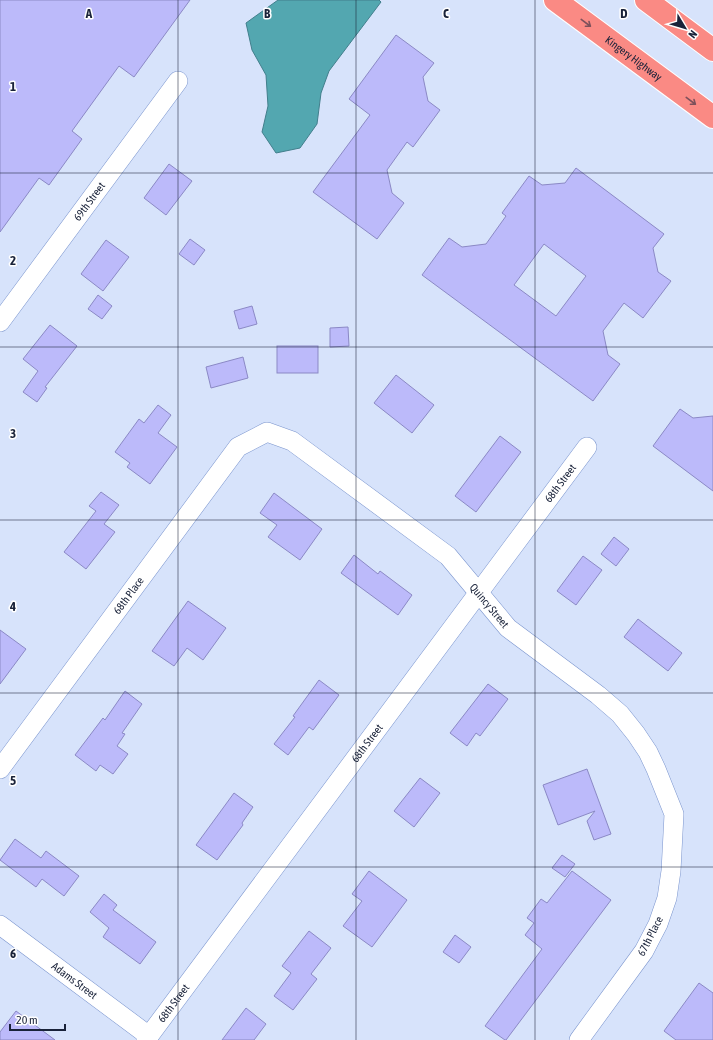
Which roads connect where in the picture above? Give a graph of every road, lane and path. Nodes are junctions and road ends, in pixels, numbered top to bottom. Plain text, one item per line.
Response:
1 (555, 0) edge
2 (646, 0) edge
3 (713, 50) edge
4 (178, 81) dead end
5 (713, 117) edge
6 (0, 322) edge
7 (267, 432) joint
8 (586, 447) dead end
9 (478, 592) junction
10 (0, 769) edge
11 (674, 814) joint
12 (0, 925) edge
13 (148, 1038) edge
14 (579, 1040) edge

1 -> 5 highway, Kingery Highway
2 - 3 highway
4 - 6 street, 69th Street
7 - 9 street, Quincy Street
7 - 10 street, 68th Place
8 - 9 street, 68th Street
9 - 11 street, Quincy Street
9 - 13 street, 68th Street
11 - 14 street, 67th Place
12 - 13 street, Adams Street

